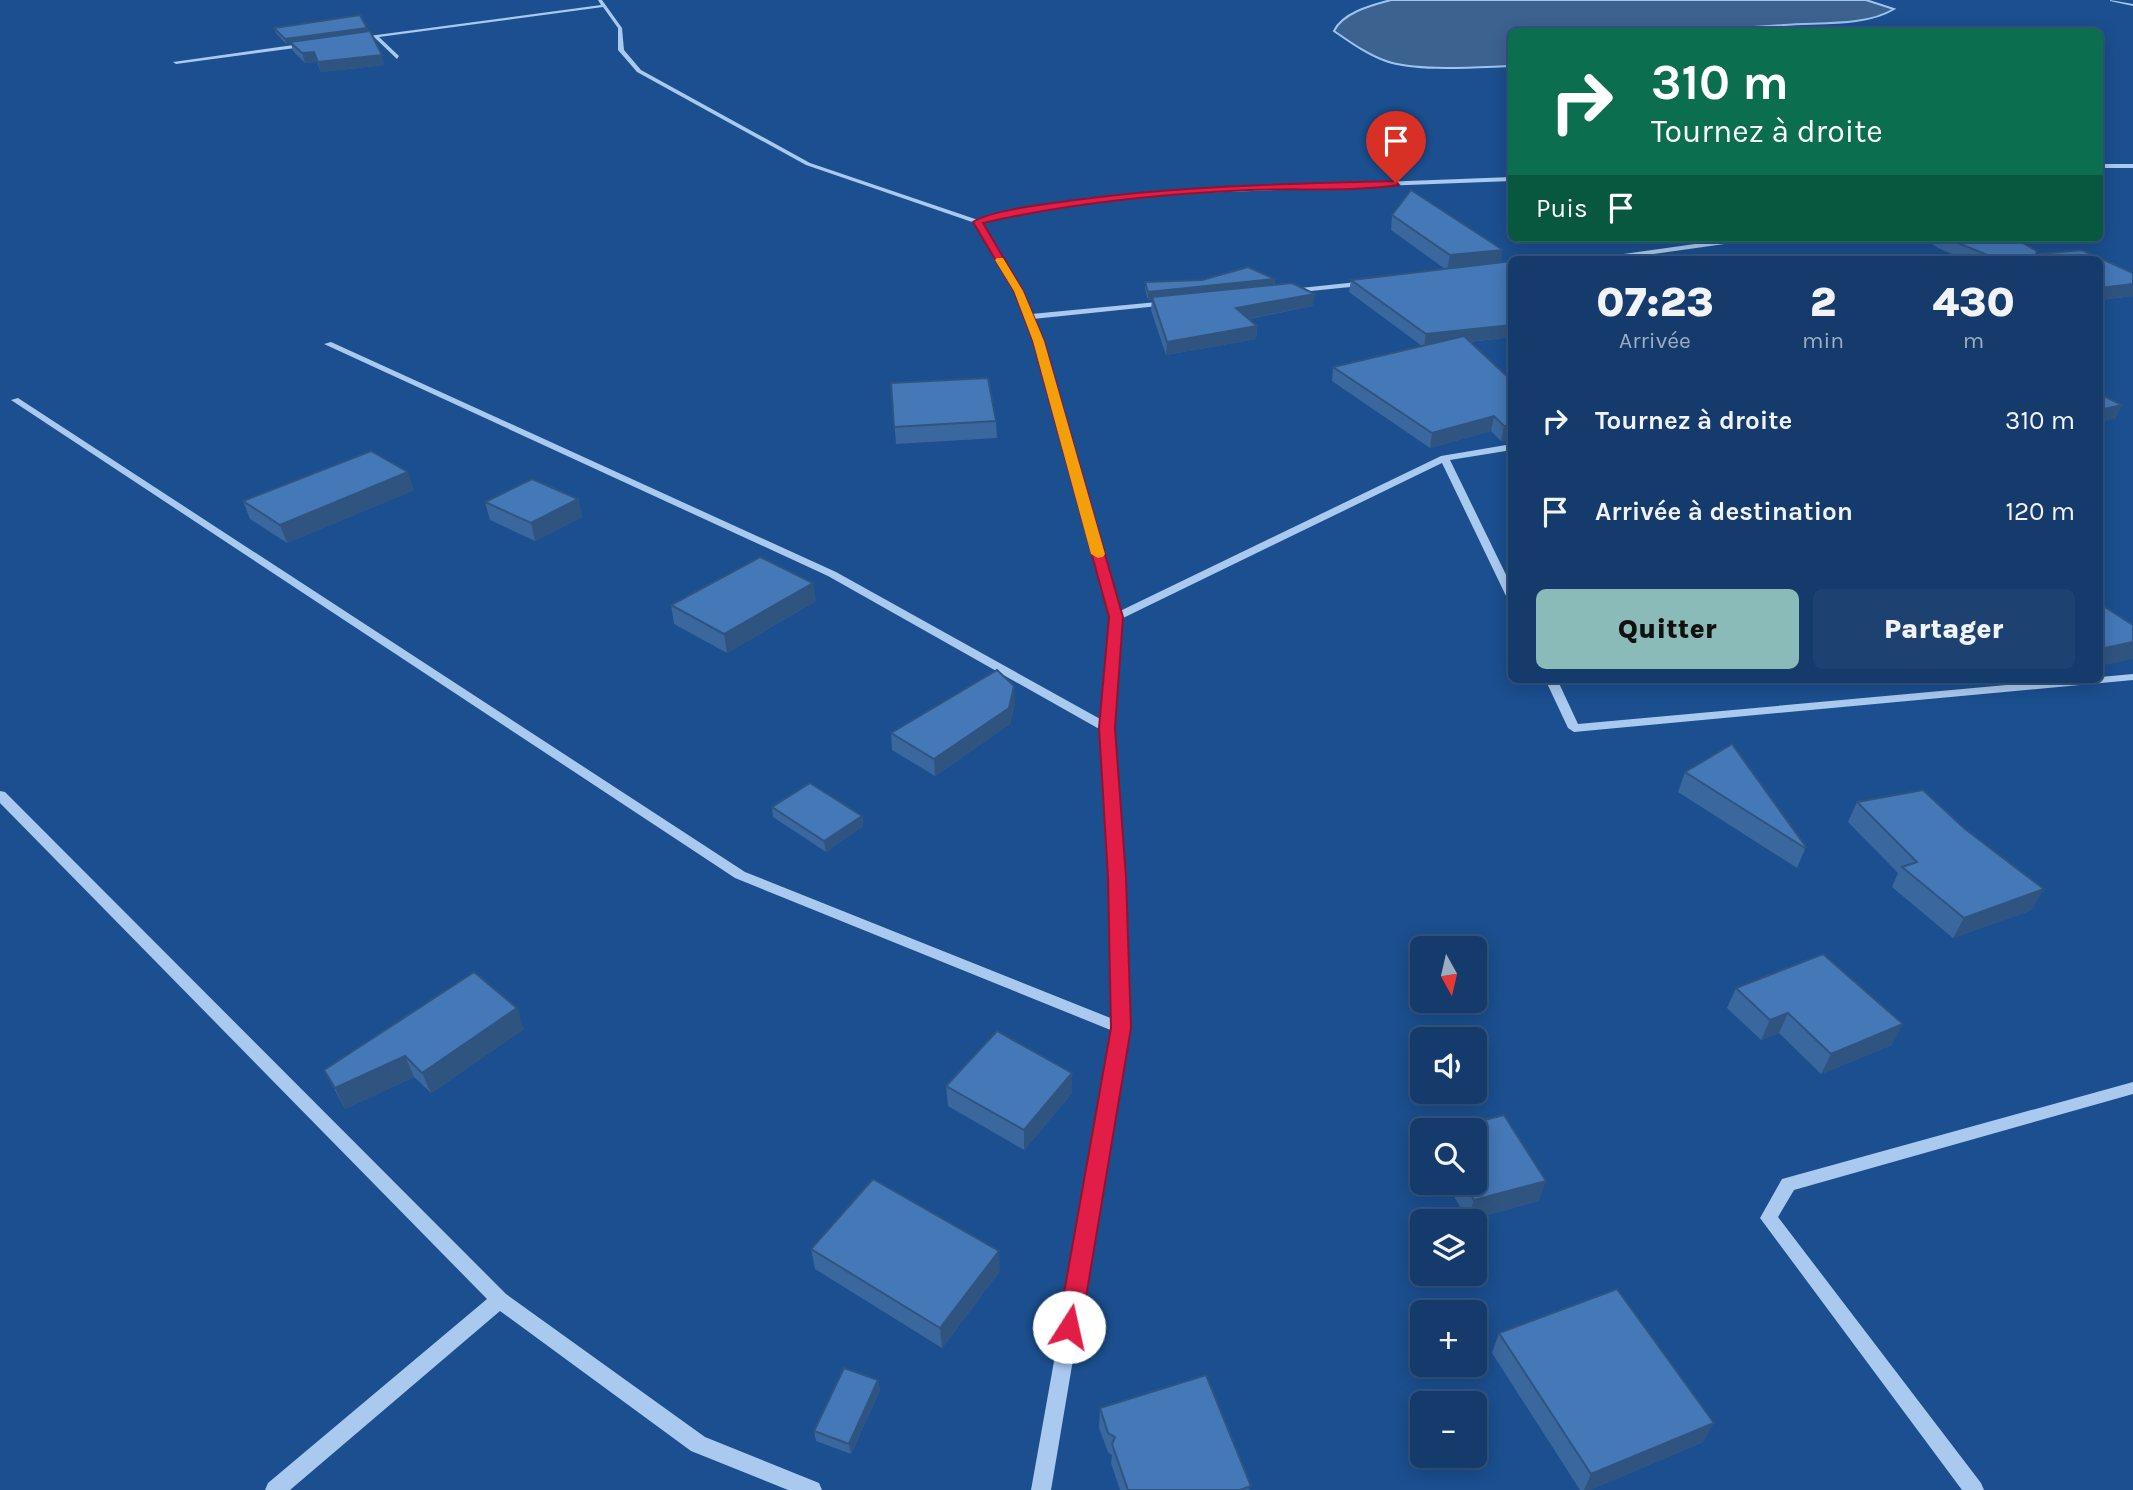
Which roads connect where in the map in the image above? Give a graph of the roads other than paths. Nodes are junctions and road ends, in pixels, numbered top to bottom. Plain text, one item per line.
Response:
1 (2112, 0) edge
2 (601, 3) edge
3 (2133, 5) edge
4 (375, 36) junction
5 (349, 39) edge
6 (322, 43) edge
7 (397, 57) dead end
8 (176, 62) dead end
9 (2103, 166) edge
10 (2133, 166) edge
11 (1508, 179) edge
12 (978, 222) junction
13 (1724, 242) edge
14 (1624, 256) edge
15 (1374, 282) edge
16 (1278, 292) edge
17 (1181, 302) edge
18 (1029, 317) junction
19 (328, 344) dead end
20 (15, 401) dead end
21 (1508, 448) edge
22 (1444, 458) junction
23 (1508, 590) edge
24 (1116, 617) junction
25 (2133, 677) edge
26 (2103, 680) edge
27 (1553, 683) edge
28 (2067, 683) edge
29 (1107, 728) junction
30 (0, 795) edge
31 (1121, 1028) junction
32 (2133, 1088) edge
33 (500, 1300) junction
34 (275, 1490) edge
35 (812, 1490) edge
36 (1041, 1490) edge
37 (1973, 1490) edge

1 - 3 street
2 - 4 street
2 - 12 street
4 - 5 street
4 - 7 street
6 - 8 street
9 - 10 street
11 - 12 street
12 - 18 street
13 - 14 street
15 - 16 street
17 - 18 street
18 - 24 street
19 - 29 street
20 - 31 street
21 - 22 street
22 - 23 street
22 - 24 street
24 - 29 street
25 - 26 street
27 - 28 street
29 - 31 street
30 - 33 street
31 - 36 street
32 - 37 street
33 - 34 street
33 - 35 street

